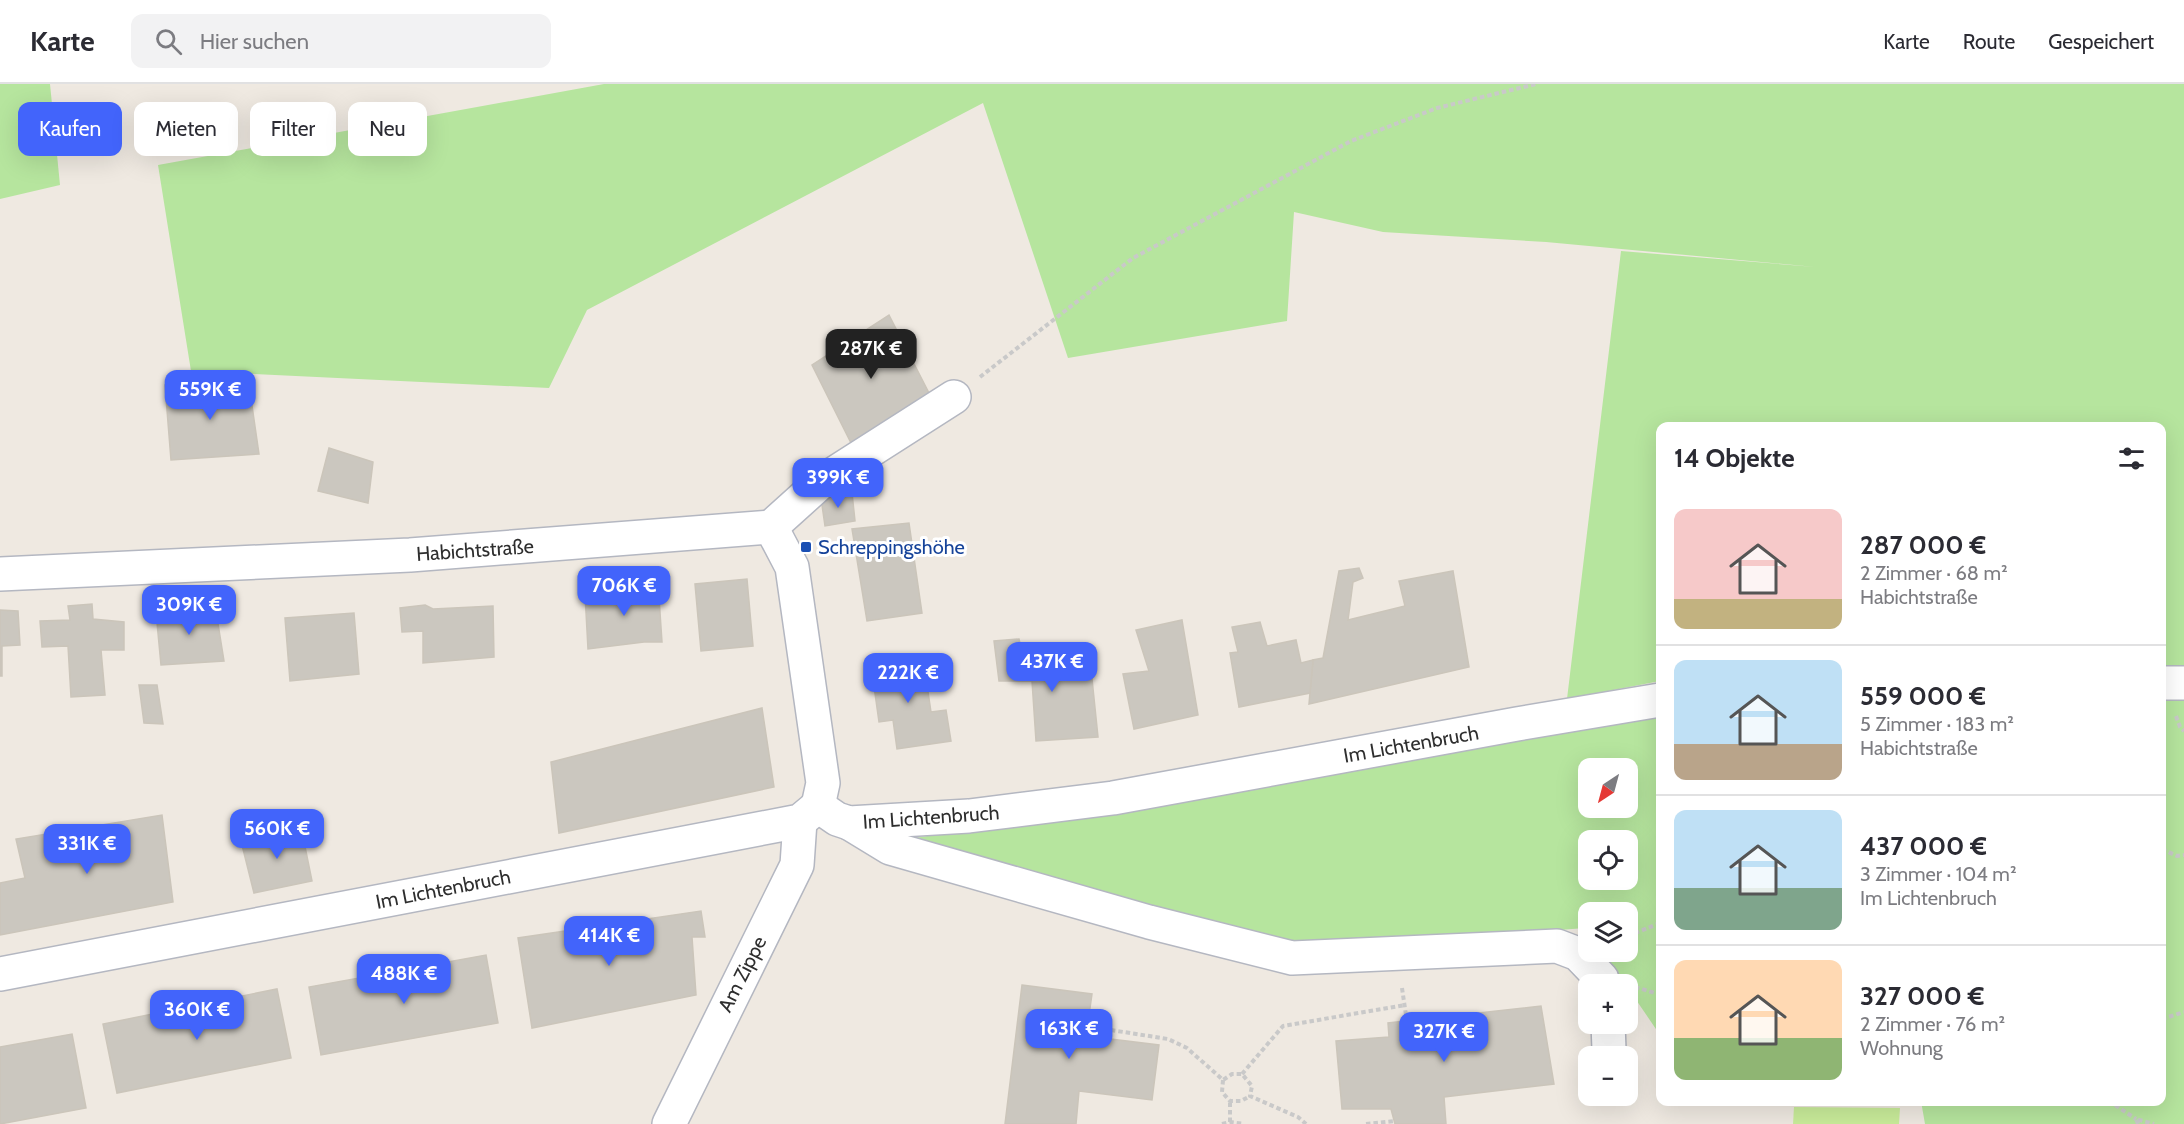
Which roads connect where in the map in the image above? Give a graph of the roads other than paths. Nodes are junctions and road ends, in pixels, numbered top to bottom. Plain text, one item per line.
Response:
1 (954, 398) road end
2 (771, 527) junction
3 (0, 574) edge
4 (2166, 683) edge
5 (2184, 683) edge
6 (1656, 701) edge
7 (809, 814) junction
8 (849, 823) junction
9 (0, 974) edge
10 (1597, 974) edge
11 (669, 1124) edge

1 - 2 street
2 - 3 street, Habichtstraße
2 - 7 street
4 - 5 street
6 - 8 street, Im Lichtenbruch
7 - 8 street, Im Lichtenbruch
7 - 9 street, Im Lichtenbruch
7 - 11 street, Am Zippe
8 - 10 street

